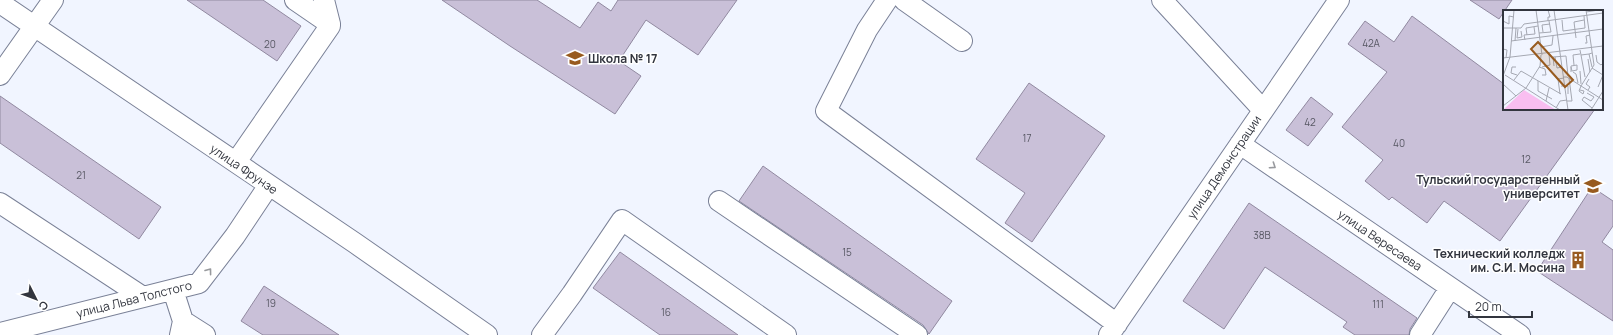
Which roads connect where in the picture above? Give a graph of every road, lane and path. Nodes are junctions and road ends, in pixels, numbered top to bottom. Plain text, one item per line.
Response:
1 (53, 0) edge
2 (295, 0) edge
3 (324, 0) edge
4 (887, 0) edge
5 (904, 0) edge
6 (1162, 0) edge
7 (1339, 0) edge
8 (0, 3) edge
9 (330, 24) junction
10 (35, 26) junction
11 (962, 40) dead end
12 (0, 75) edge
13 (1263, 110) junction
14 (1240, 144) junction
15 (236, 162) junction
16 (269, 185) junction
17 (719, 201) dead end
18 (0, 202) edge
19 (1450, 288) junction
20 (173, 290) junction
21 (143, 297) junction
22 (182, 328) edge
23 (1113, 330) edge
24 (0, 333) edge
25 (205, 335) edge
26 (487, 335) edge
27 (542, 335) edge
28 (786, 335) edge
29 (917, 335) edge
30 (1420, 335) edge
31 (1520, 335) edge

1 - 10 street
2 - 9 street
3 - 9 street
4 - 23 street
5 - 11 street
6 - 13 street
7 - 13 street, улица Демонстрации
8 - 10 street, улица Фрунзе
9 - 15 street
10 - 12 street
10 - 15 street, улица Фрунзе
13 - 14 street, улица Демонстрации
14 -> 19 street, улица Вересаева
14 - 23 street, улица Демонстрации
15 - 16 street, улица Фрунзе
20 -> 16 street, улица Льва Толстого
16 - 26 street, улица Фрунзе
17 - 29 street
18 - 21 street
19 - 30 street
19 - 31 street, улица Вересаева
20 - 21 street, улица Льва Толстого
20 - 22 street
21 - 24 street, улица Льва Толстого
22 - 25 street
27 - 28 street

